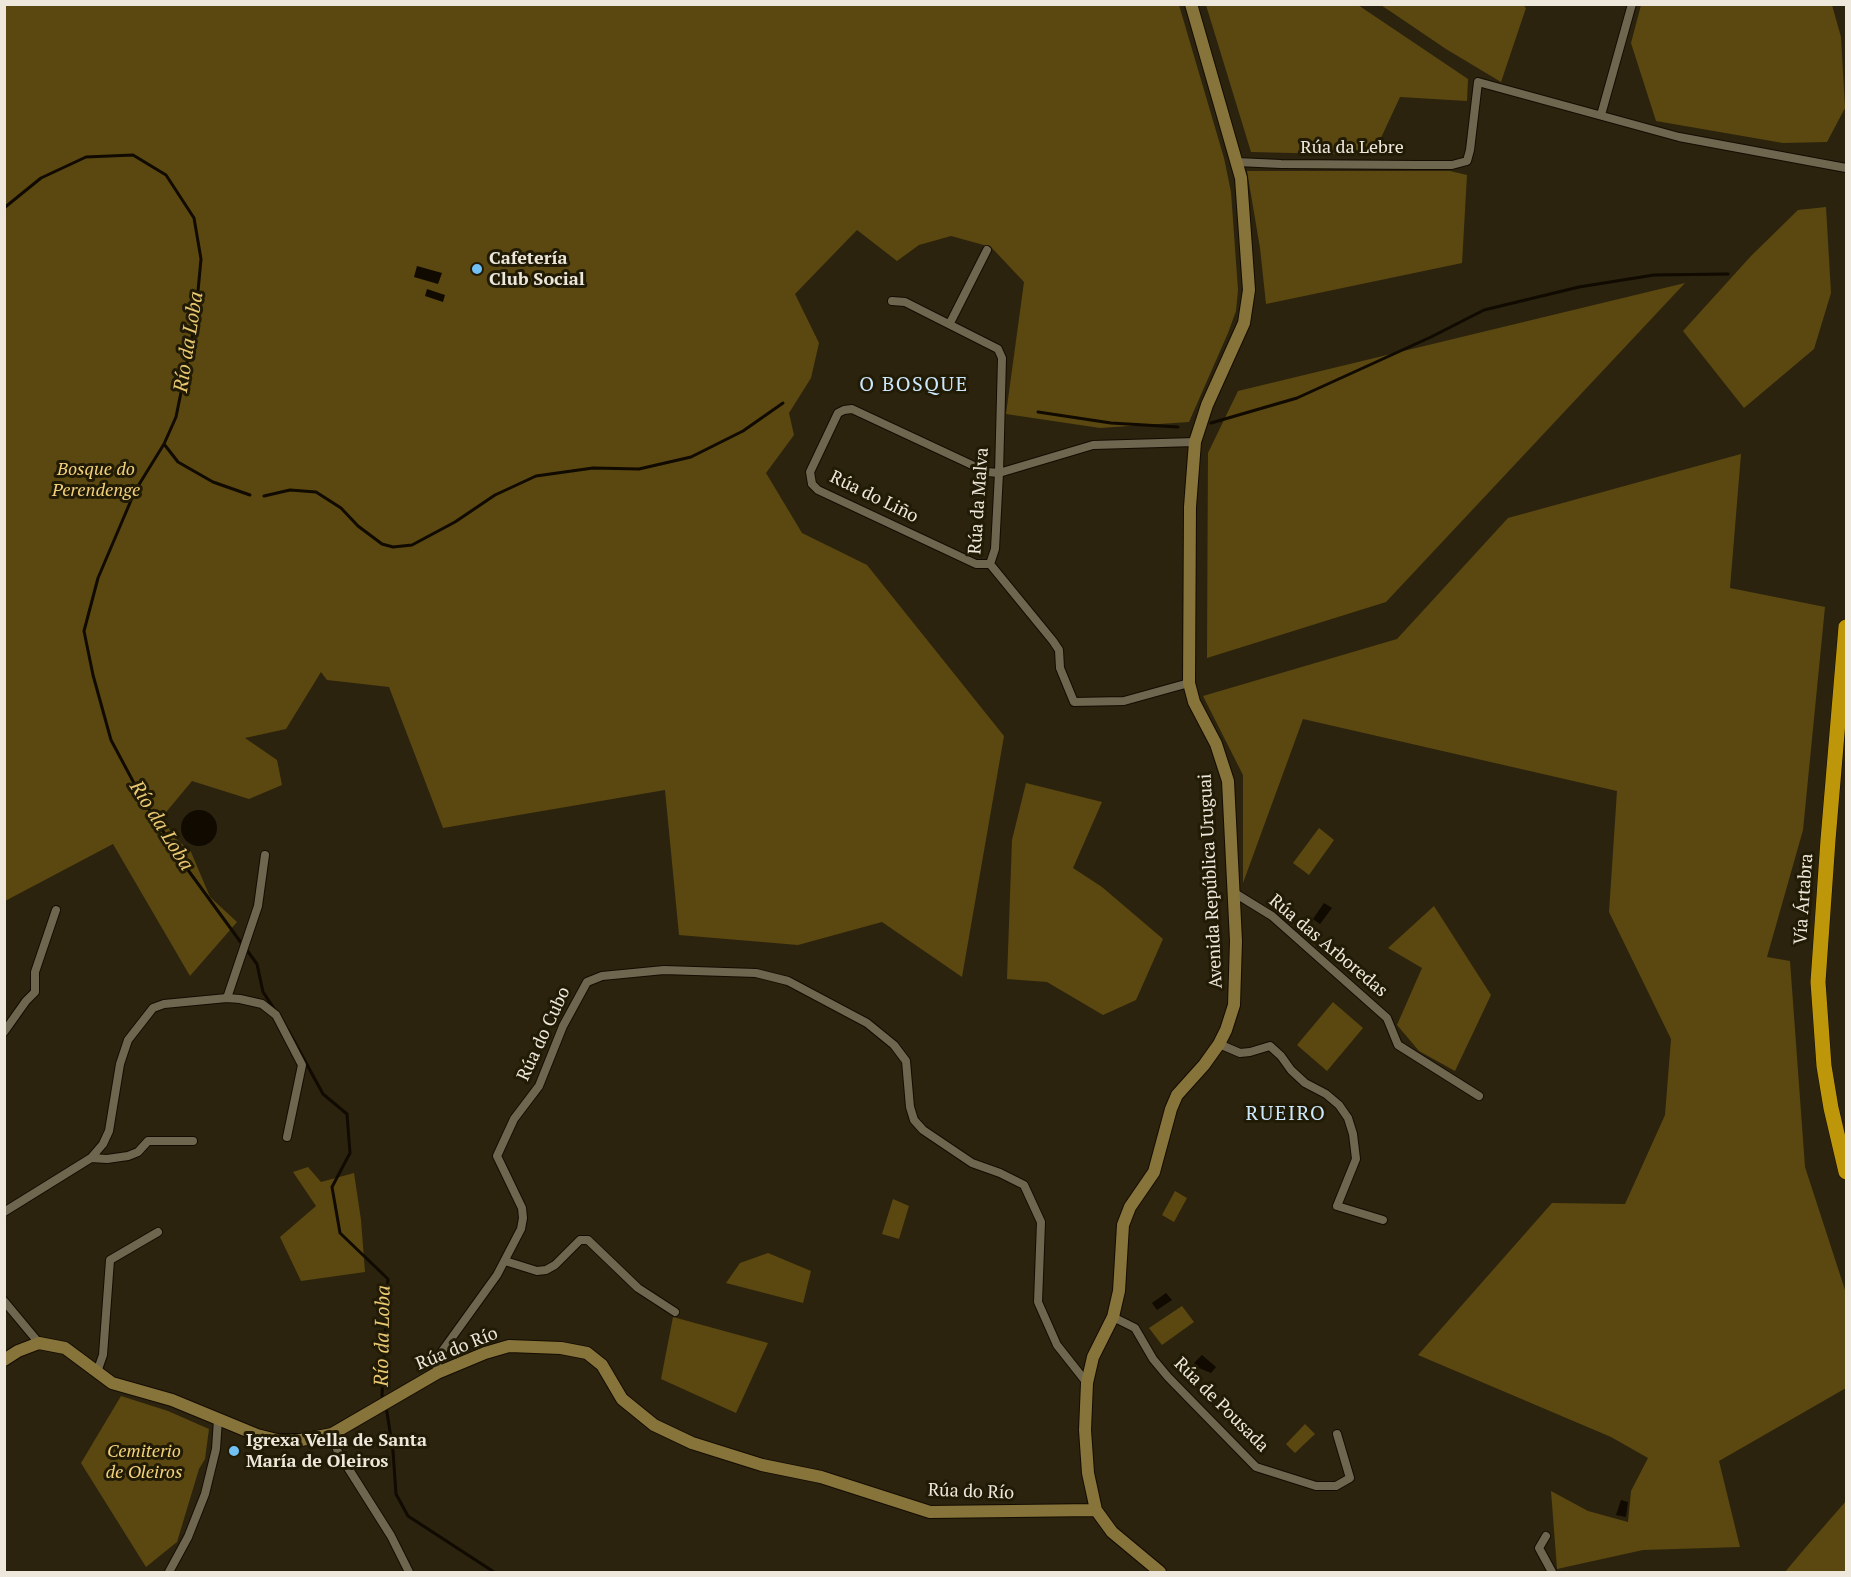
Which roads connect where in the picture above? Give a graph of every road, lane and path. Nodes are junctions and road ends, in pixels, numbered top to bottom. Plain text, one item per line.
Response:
1 (1191, 4) edge
2 (1632, 4) edge
3 (1601, 115) junction
4 (1237, 162) junction
5 (1846, 168) edge
6 (987, 250) dead end
7 (892, 302) dead end
8 (950, 323) junction
9 (1195, 442) junction
10 (999, 473) junction
11 (990, 564) junction
12 (1846, 627) edge
13 (1189, 683) junction
14 (265, 855) dead end
15 (1233, 892) junction
16 (56, 910) dead end
17 (227, 998) junction
18 (4, 1032) edge
19 (1219, 1044) junction
20 (1479, 1096) dead end
21 (287, 1137) dead end
22 (193, 1141) dead end
23 (91, 1158) junction
24 (1846, 1172) edge
25 (4, 1212) edge
26 (1383, 1220) dead end
27 (158, 1232) dead end
28 (505, 1261) junction
29 (4, 1301) edge
30 (675, 1312) dead end
31 (1113, 1317) junction
32 (39, 1343) junction
33 (4, 1360) edge
34 (97, 1372) junction
35 (437, 1373) junction
36 (1087, 1383) junction
37 (218, 1419) junction
38 (332, 1434) junction
39 (1337, 1434) dead end
40 (1096, 1510) junction
41 (1546, 1536) dead end
42 (169, 1572) edge
43 (409, 1572) edge
44 (1161, 1572) edge
45 (1552, 1572) edge

1 - 4 street, Avenida República Uruguai
2 - 3 street
3 - 4 street, Rúa da Lebre
3 - 5 street
4 - 9 street, Avenida República Uruguai
6 - 8 street
7 - 8 street, Rúa da Malva
8 - 10 street, Rúa da Malva
9 - 10 street
9 - 13 street, Avenida República Uruguai
10 - 11 street, Rúa da Malva
10 - 11 street, Rúa do Liño
11 - 13 street, Rúa da Malva
12 - 24 highway, Vía Ártabra
13 - 15 street, Avenida República Uruguai
14 - 17 street
15 - 19 street, Avenida República Uruguai
15 - 20 street, Rúa das Arboredas
16 - 18 street
17 - 21 street
17 - 23 street
19 - 26 street
19 - 31 street, Avenida República Uruguai
22 - 23 street
23 - 25 street
27 - 34 street
28 - 30 street
28 - 35 street, Rúa do Cubo
28 - 36 street, Rúa do Cubo
29 - 32 street
31 - 36 street, Avenida República Uruguai
31 - 39 street, Rúa de Pousada
32 - 33 street
32 - 34 street, Rúa do Río
34 - 37 street, Rúa do Río
35 - 38 street, Rúa do Río
35 - 40 street, Rúa do Río
36 - 40 street, Avenida República Uruguai
37 - 38 street, Rúa do Río
37 - 42 street
38 - 43 street
40 - 44 street, Avenida República Uruguai
41 - 45 street

